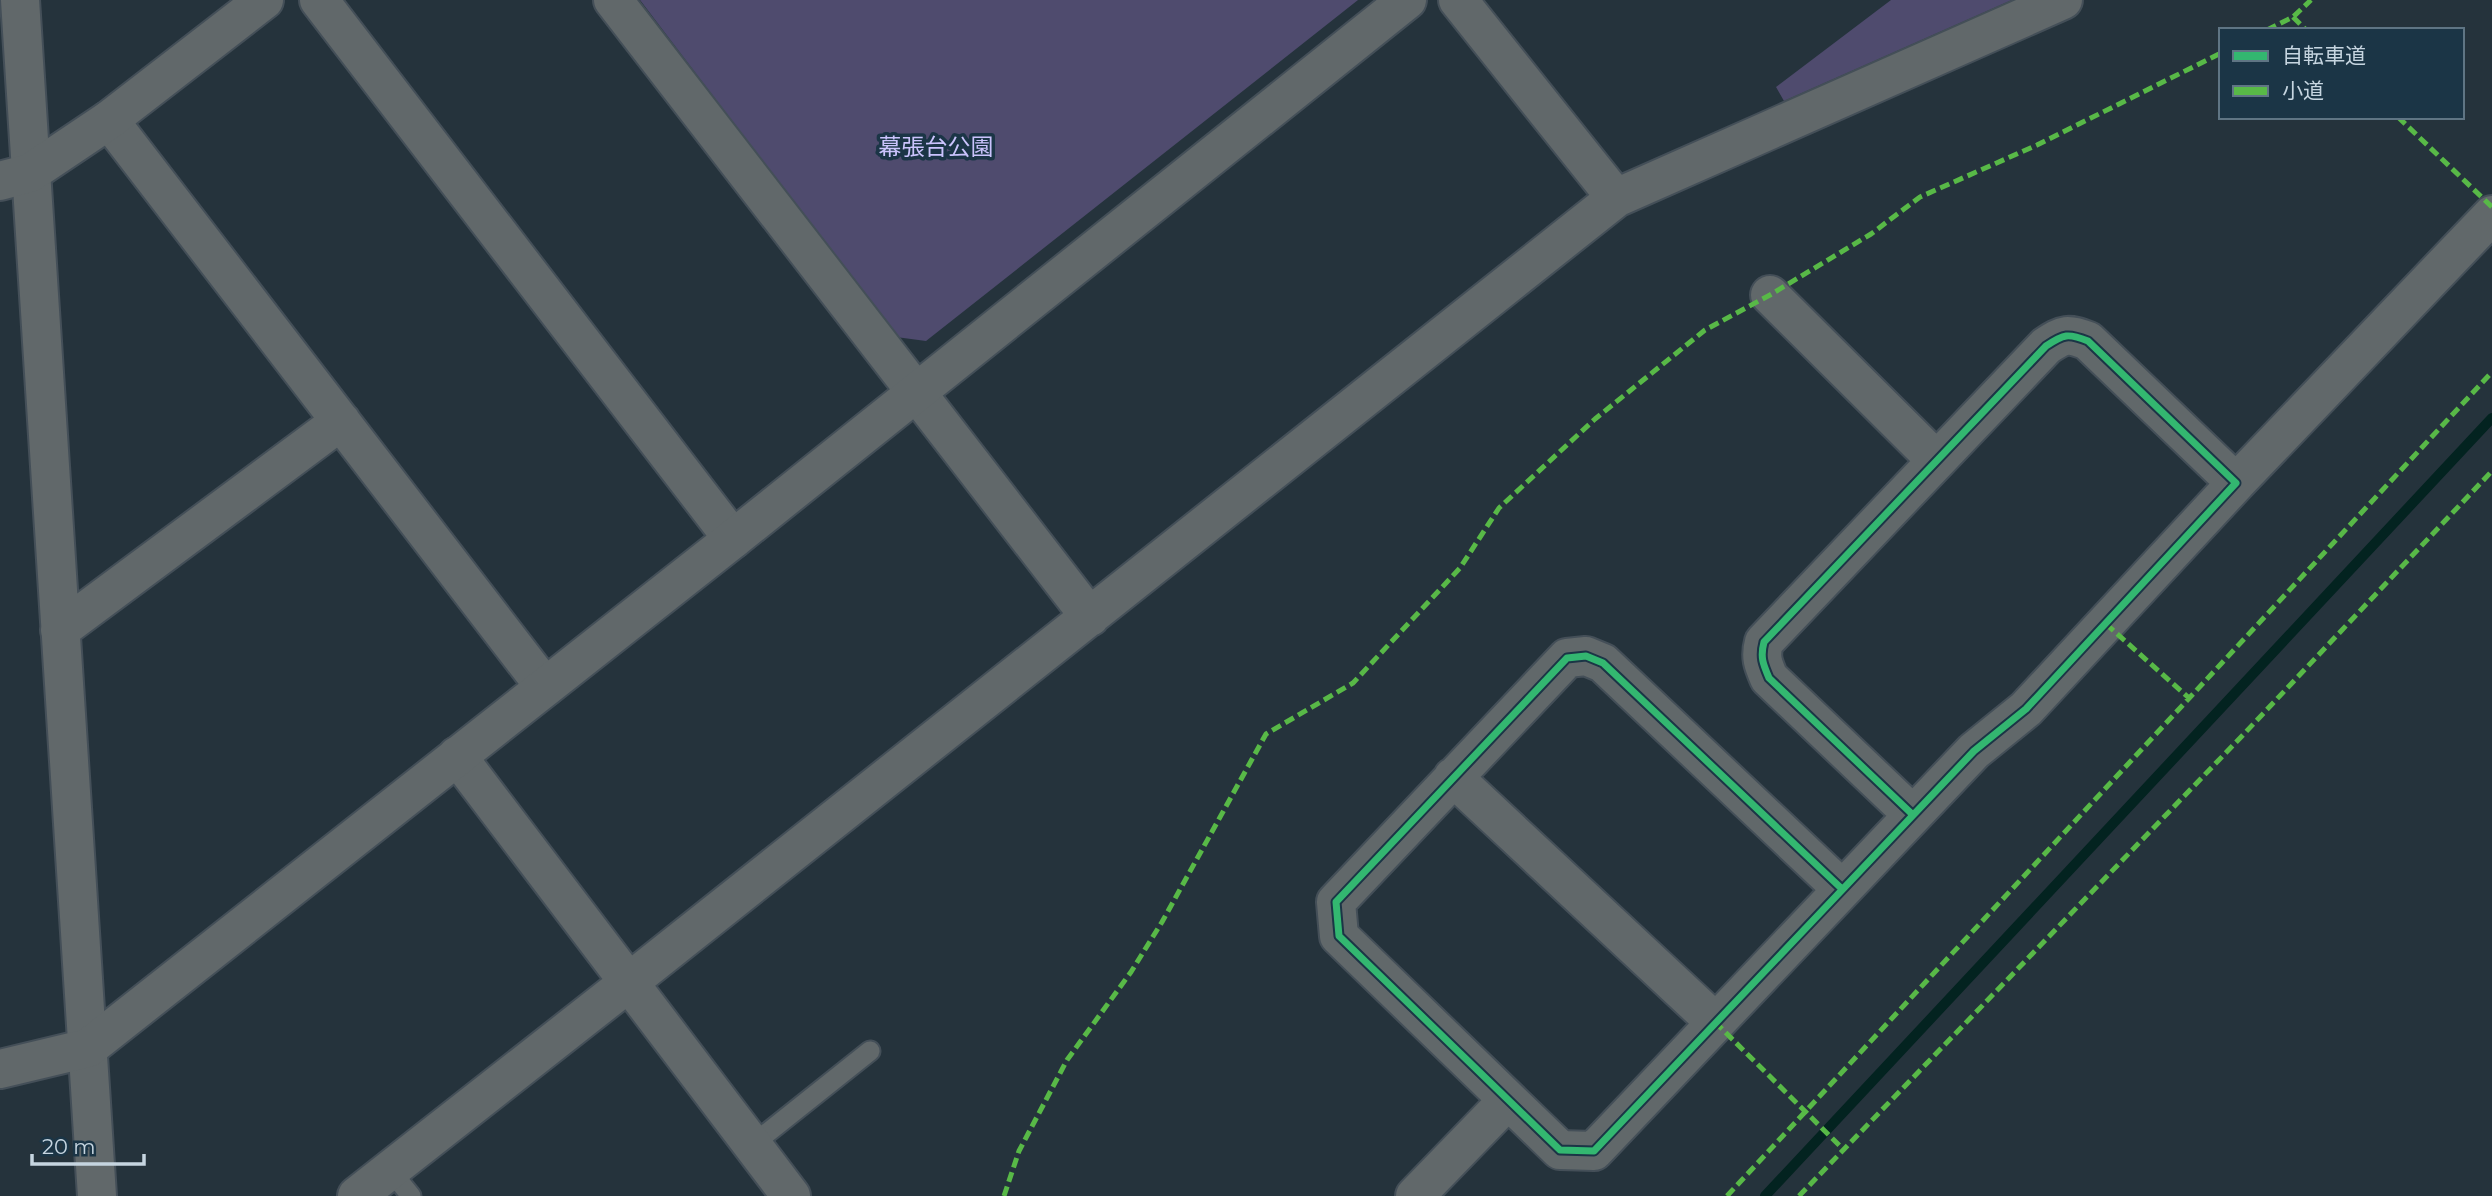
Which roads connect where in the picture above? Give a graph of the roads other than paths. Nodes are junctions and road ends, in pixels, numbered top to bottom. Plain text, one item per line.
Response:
1 (20, 0) edge
2 (264, 0) edge
3 (319, 0) edge
4 (613, 0) edge
5 (1407, 0) edge
6 (1458, 0) edge
7 (2063, 0) edge
8 (109, 120) junction
9 (15, 177) edge
10 (1616, 198) junction
11 (2492, 215) edge
12 (1770, 295) dead end
13 (916, 392) junction
14 (341, 422) junction
15 (1936, 460) junction
16 (2236, 484) junction
17 (733, 539) junction
18 (1090, 617) junction
19 (60, 630) junction
20 (545, 687) junction
21 (457, 756) junction
22 (1453, 777) junction
23 (1913, 815) junction
24 (1842, 889) junction
25 (628, 983) junction
26 (1715, 1022) junction
27 (88, 1048) junction
28 (870, 1051) dead end
29 (0, 1069) edge
30 (1508, 1100) junction
31 (752, 1145) junction
32 (401, 1183) edge
33 (97, 1196) edge
34 (357, 1196) edge
35 (791, 1196) edge
36 (1415, 1196) edge

1 - 9 street
2 - 8 street
3 - 17 street
4 - 13 street
5 - 13 street
6 - 10 street
7 - 10 street
8 - 9 street
8 - 14 street
9 - 19 street
10 - 18 street
11 - 16 street
12 - 15 street
13 - 17 street
13 - 18 street
14 - 19 street
14 - 20 street
15 - 16 street
15 - 23 street
16 - 23 street
17 - 20 street
18 - 25 street
19 - 27 street
20 - 21 street
21 - 25 street
21 - 27 street
22 - 24 street
22 - 26 street
22 - 30 street
23 - 24 street
24 - 26 street
25 - 31 street
25 - 32 street
26 - 30 street
27 - 29 street
27 - 33 street
28 - 31 lane
30 - 36 street
31 - 35 street
32 - 34 street

